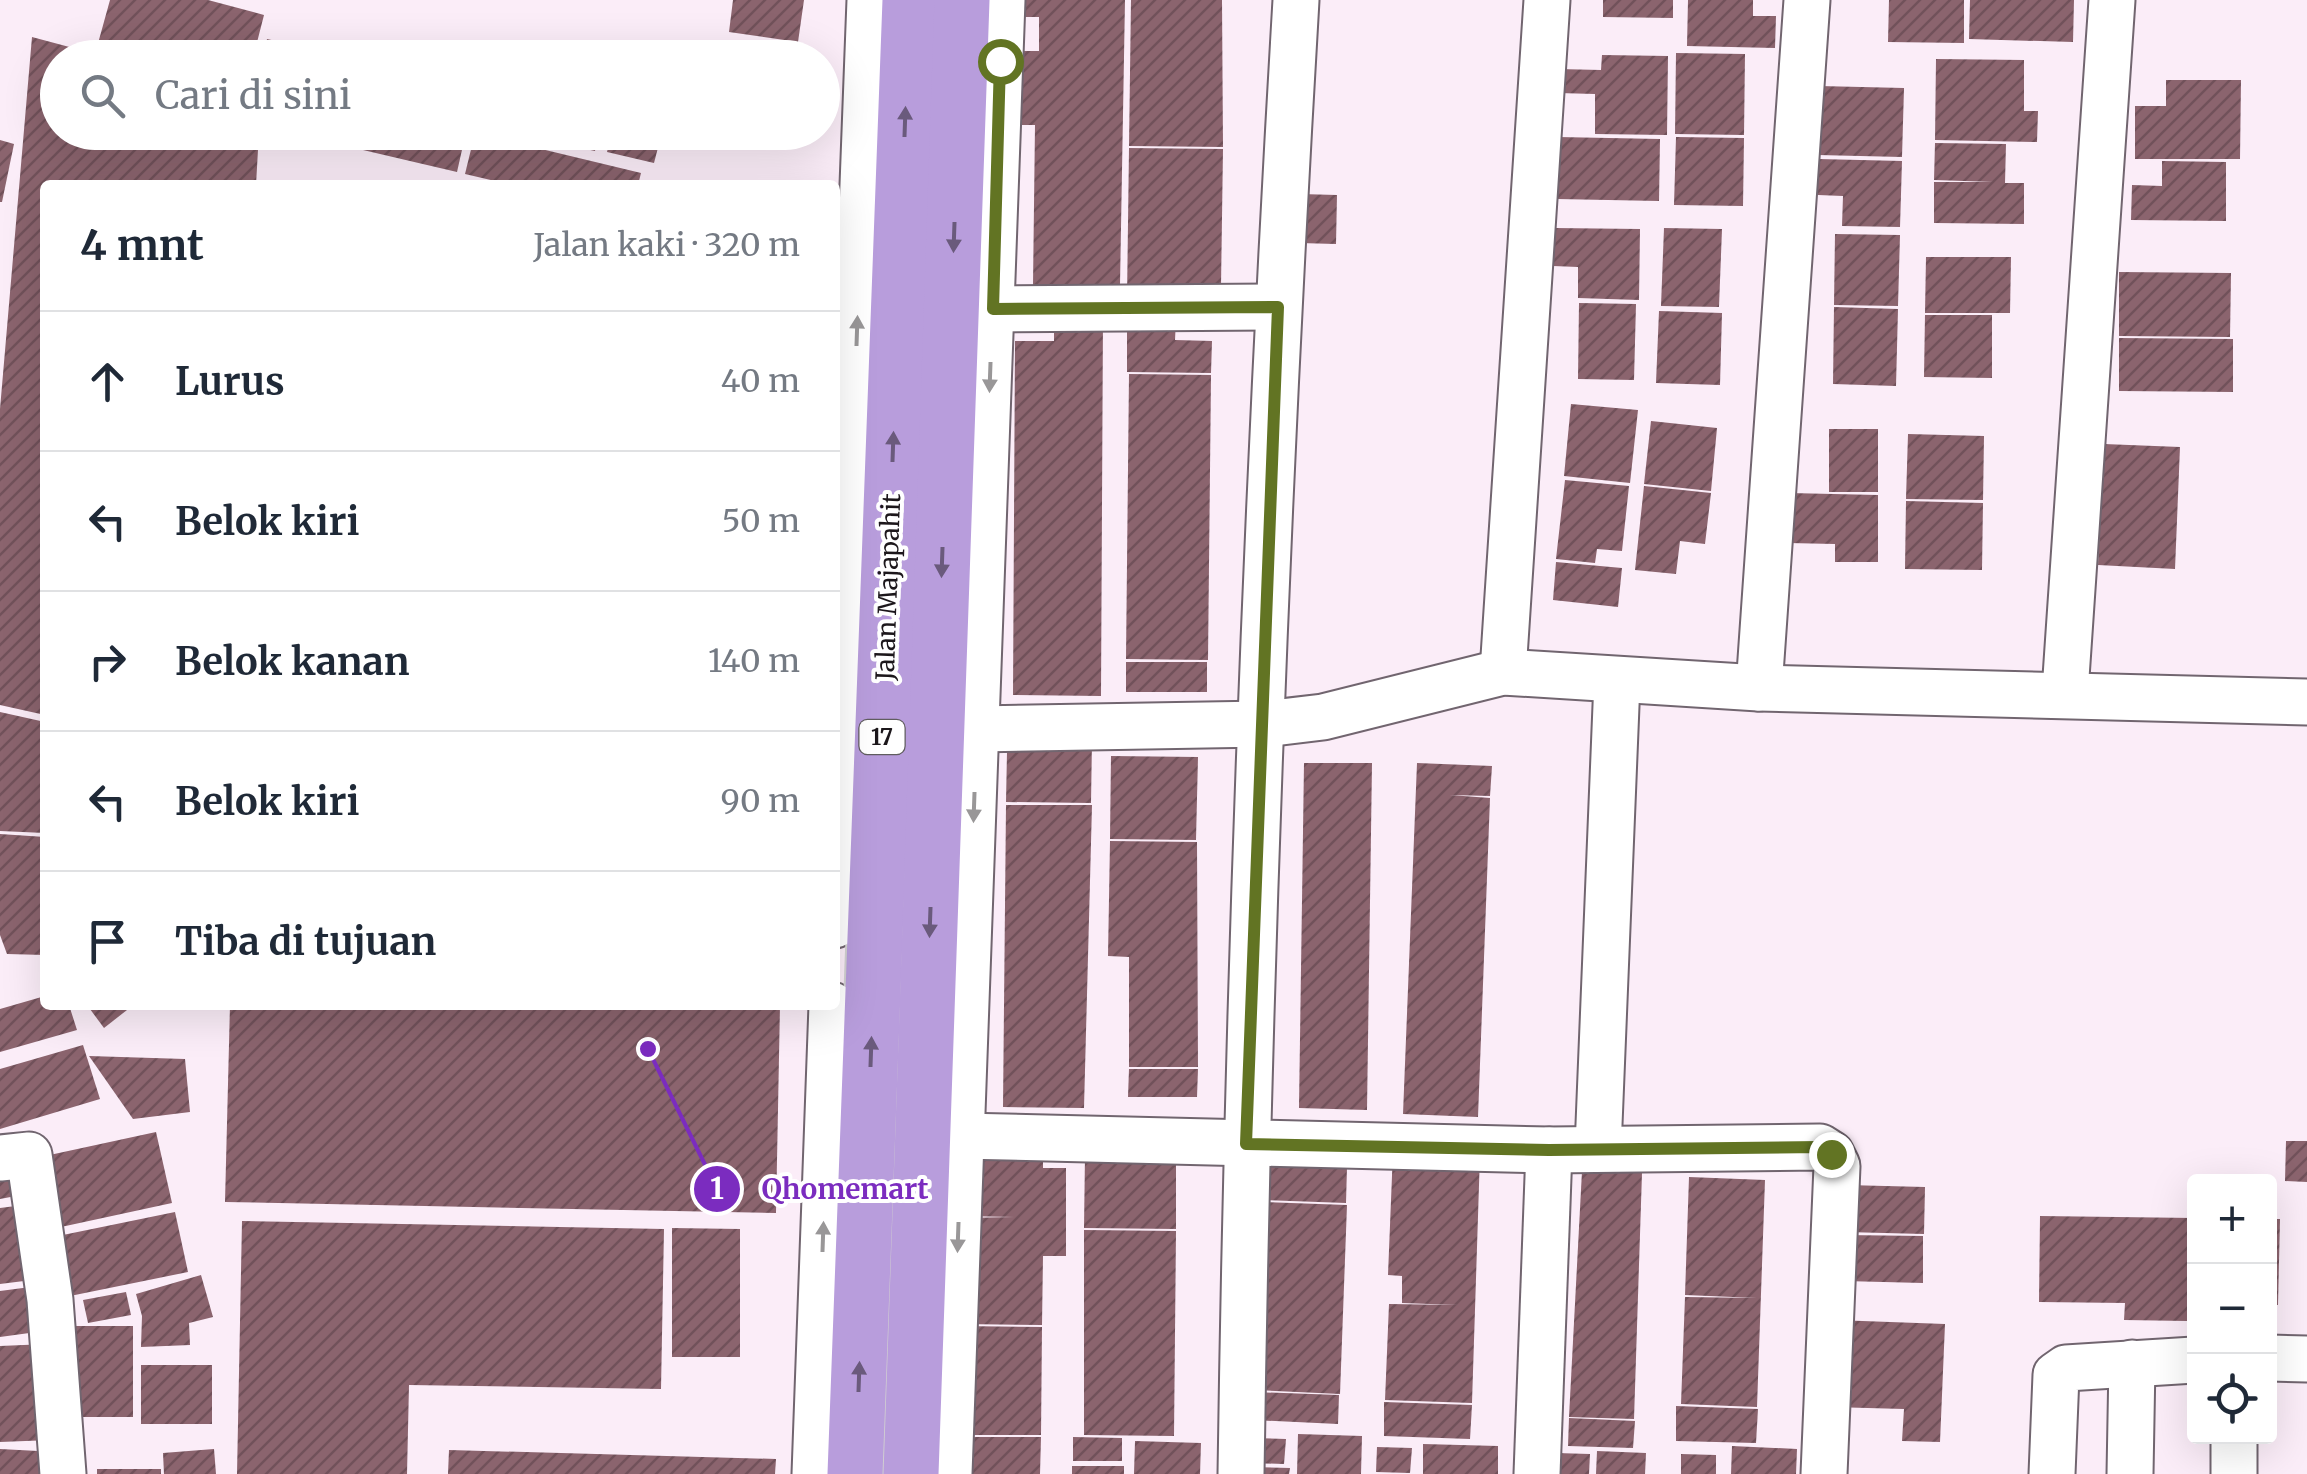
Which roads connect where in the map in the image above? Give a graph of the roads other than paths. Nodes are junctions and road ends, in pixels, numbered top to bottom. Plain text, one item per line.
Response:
1 (870, 0) edge
2 (910, 0) edge
3 (962, 0) edge
4 (1002, 0) edge
5 (1296, 0) edge
6 (1546, 0) edge
7 (1807, 0) edge
8 (2112, 0) edge
9 (980, 61) junction
10 (1278, 307) junction
11 (993, 309) junction
12 (1502, 672) junction
13 (1617, 681) junction
14 (1759, 688) junction
15 (2065, 692) junction
16 (2307, 702) edge
17 (1264, 724) junction
18 (977, 728) junction
19 (840, 729) edge
20 (840, 819) edge
21 (845, 920) edge
22 (832, 1010) edge
23 (962, 1136) junction
24 (1246, 1144) junction
25 (1598, 1148) junction
26 (1549, 1150) junction
27 (14, 1156) edge
28 (2277, 1358) edge
29 (2307, 1359) edge
30 (2187, 1360) edge
31 (2132, 1363) junction
32 (2234, 1444) edge
33 (63, 1474) edge
34 (815, 1474) edge
35 (855, 1474) edge
36 (910, 1474) edge
37 (949, 1474) edge
38 (1241, 1474) edge
39 (1536, 1474) edge
40 (1824, 1474) edge
41 (2052, 1474) edge
42 (2130, 1474) edge
43 (2234, 1474) edge

19 -> 1 street
21 -> 2 highway, Jalan Majapahit / 17
3 - 9 highway, 17
4 - 9 street
5 - 10 street
6 - 12 street
7 - 14 street
8 - 15 street
9 - 11 street
9 -> 36 highway, 17
10 - 11 street
10 - 17 street
11 -> 18 street
12 - 13 street
12 - 17 street
13 - 14 street
13 - 25 street
14 - 15 street
15 - 16 street
17 - 18 street
17 - 24 street
18 -> 23 street
20 - 21 street
35 -> 21 highway, Jalan Majapahit / 17
34 -> 22 street
23 - 24 street
23 -> 37 street
24 - 26 street
24 - 38 street
25 - 26 street
25 - 40 street
26 - 39 street
27 - 33 street
28 - 29 street
30 - 31 street
31 - 41 street
31 - 42 street
32 - 43 street

